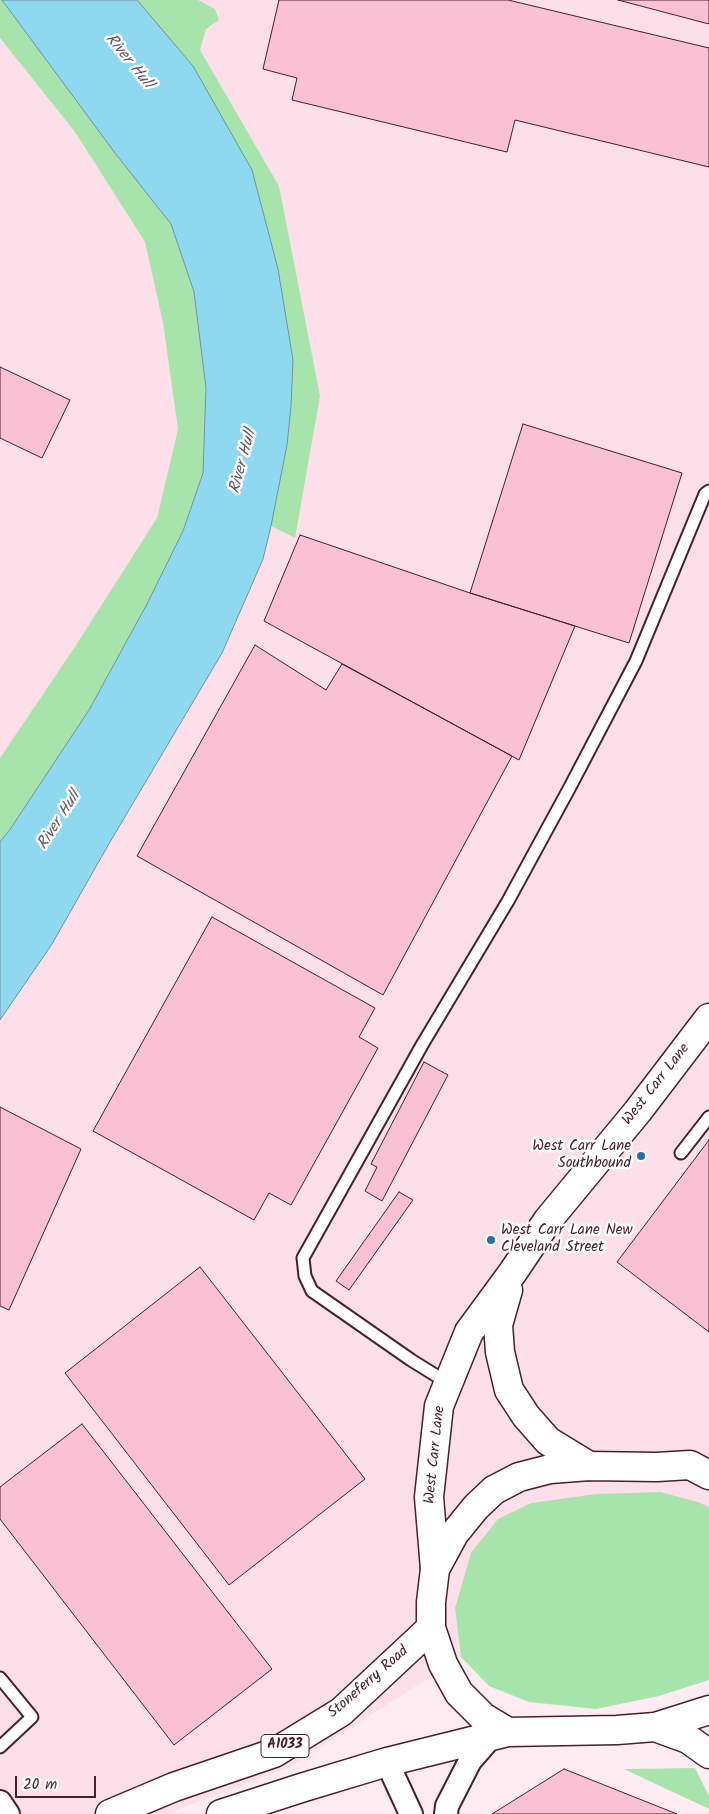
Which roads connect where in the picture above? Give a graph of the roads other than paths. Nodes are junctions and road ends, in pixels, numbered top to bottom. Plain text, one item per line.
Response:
1 (709, 491) edge
2 (707, 1024) edge
3 (709, 1117) edge
4 (681, 1153) dead end
5 (513, 1272) junction
6 (448, 1383) junction
7 (589, 1466) junction
8 (703, 1467) edge
9 (435, 1569) junction
10 (430, 1628) junction
11 (0, 1678) edge
12 (709, 1710) edge
13 (655, 1727) junction
14 (499, 1734) junction
15 (0, 1748) edge
16 (709, 1754) edge
17 (387, 1762) junction
18 (0, 1802) edge
19 (8, 1814) edge
20 (110, 1814) edge
21 (221, 1814) edge
22 (411, 1814) edge
23 (446, 1814) edge

1 - 6 lane
2 - 5 main road, West Carr Lane
3 - 4 lane
5 - 6 main road, West Carr Lane
5 - 7 main road, West Carr Lane
6 - 9 main road, West Carr Lane
7 - 8 main road
7 - 9 main road
9 - 10 main road
10 - 14 main road
10 - 20 main road, Stoneferry Road / A1033
11 - 15 lane
12 - 13 main road
13 - 14 main road
13 - 16 main road
14 - 17 main road
14 - 23 street
17 - 21 main road
17 - 22 street
18 - 19 street

